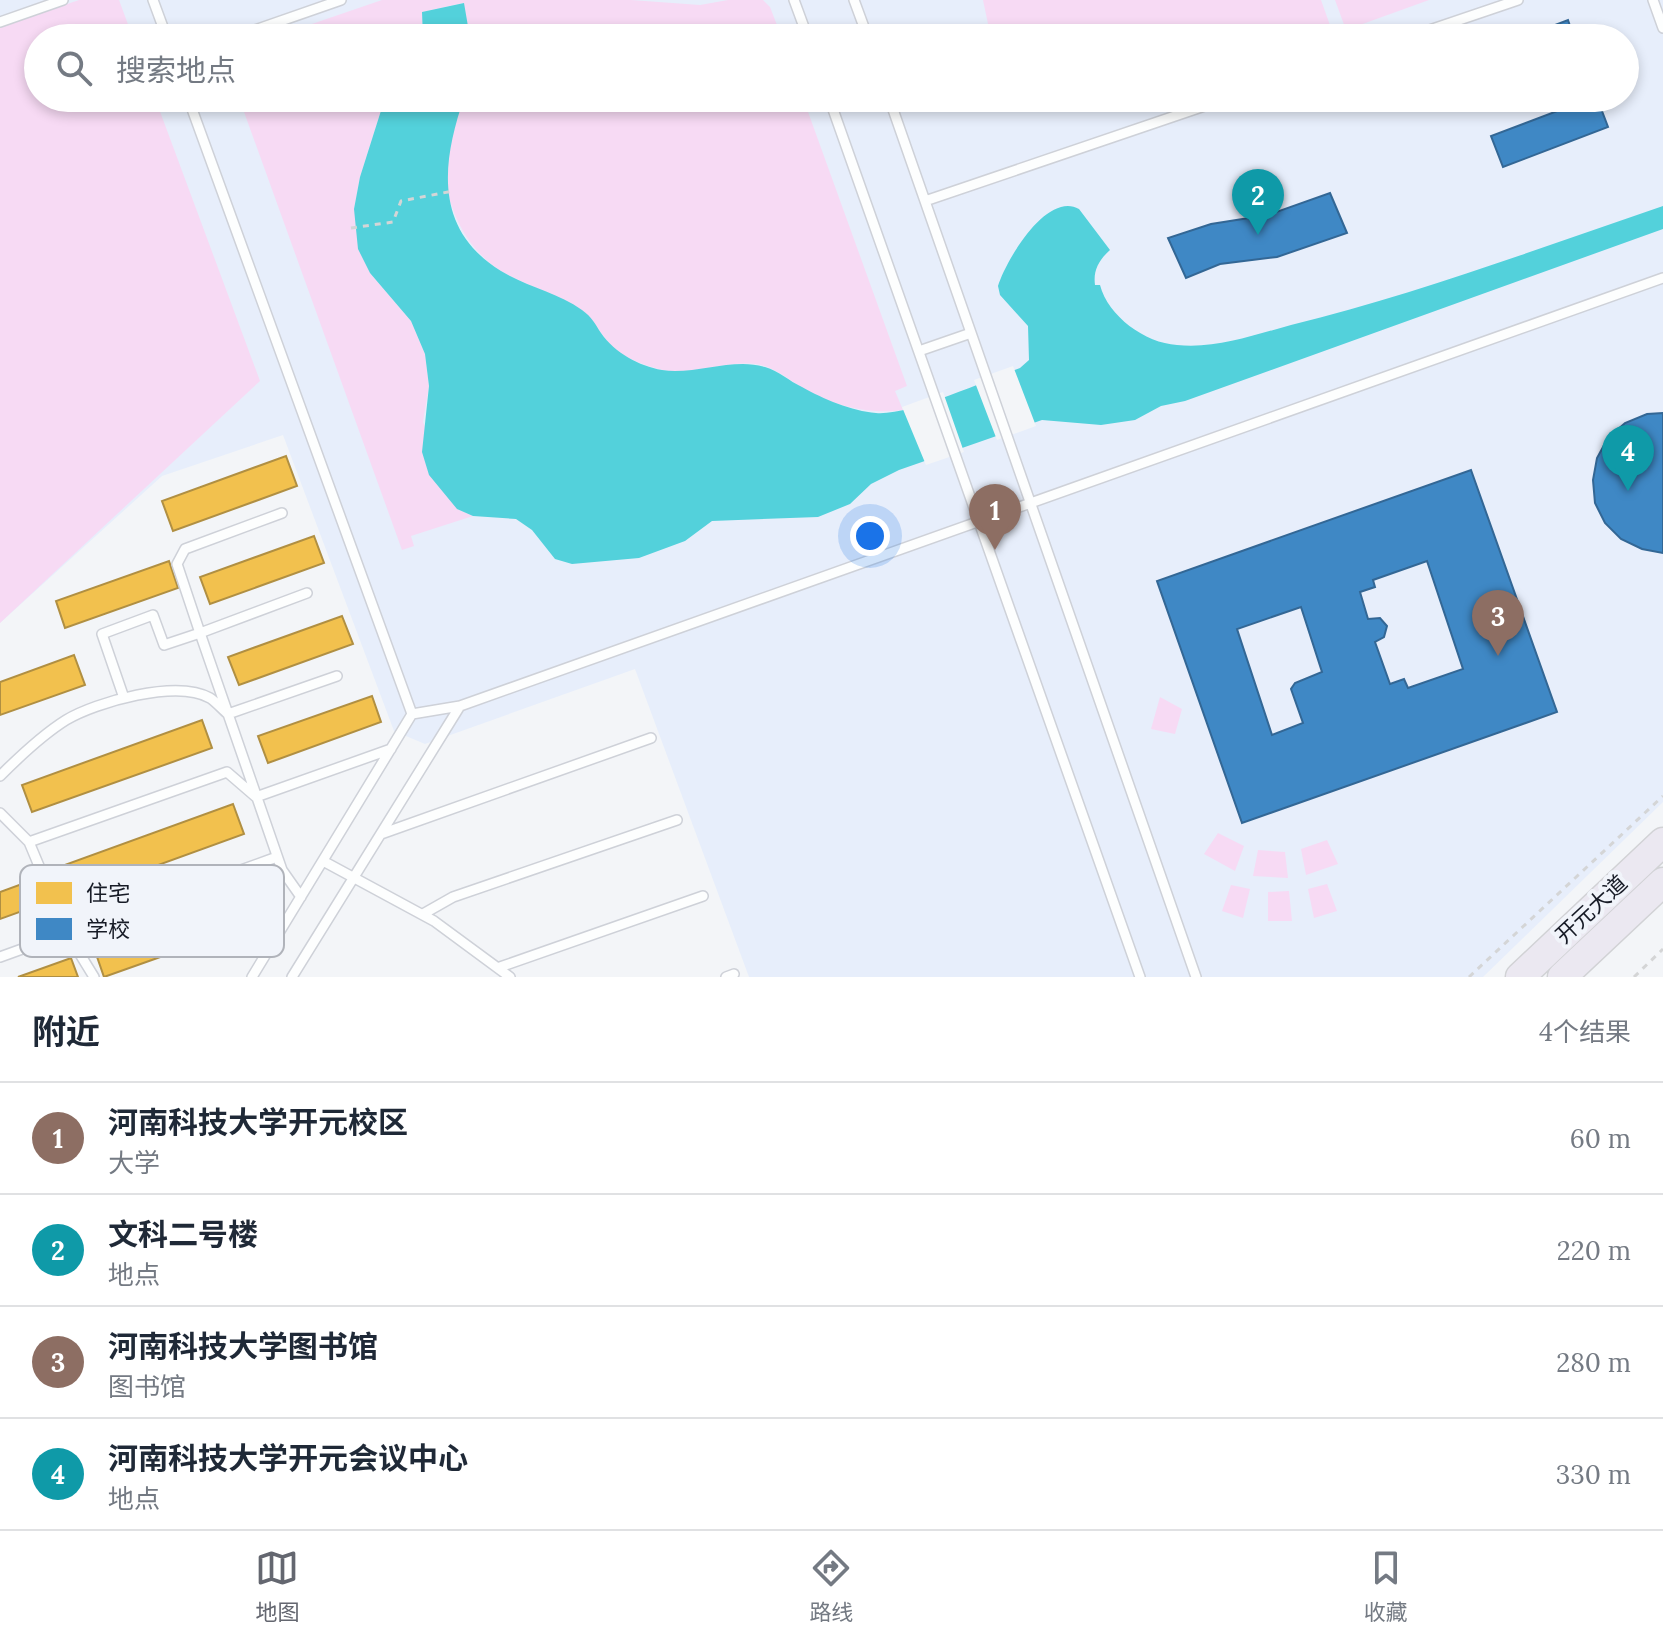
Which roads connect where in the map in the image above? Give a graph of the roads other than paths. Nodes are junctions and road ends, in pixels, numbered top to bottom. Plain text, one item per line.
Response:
1 (63, 0) edge
2 (153, 0) edge
3 (341, 0) edge
4 (794, 0) edge
5 (854, 0) edge
6 (1518, 0) edge
7 (1653, 0) edge
8 (0, 22) edge
9 (162, 24) edge
10 (272, 24) edge
11 (803, 24) edge
12 (863, 24) edge
13 (1447, 24) edge
14 (1663, 28) edge
15 (193, 112) edge
16 (834, 112) edge
17 (894, 112) edge
18 (1187, 112) edge
19 (925, 201) junction
20 (1663, 278) edge
21 (971, 333) junction
22 (919, 351) junction
23 (1030, 504) junction
24 (282, 513) dead end
25 (979, 522) junction
26 (307, 593) dead end
27 (200, 633) junction
28 (337, 676) dead end
29 (124, 698) junction
30 (460, 706) junction
31 (228, 714) junction
32 (412, 714) junction
33 (651, 738) dead end
34 (391, 749) junction
35 (0, 776) edge
36 (256, 797) junction
37 (0, 813) edge
38 (677, 820) dead end
39 (381, 834) junction
40 (29, 842) junction
41 (1663, 842) edge
42 (277, 857) junction
43 (323, 861) junction
44 (39, 865) edge
45 (255, 865) edge
46 (282, 865) edge
47 (284, 869) edge
48 (354, 880) junction
49 (1663, 882) edge
50 (703, 896) dead end
51 (301, 897) junction
52 (423, 914) junction
53 (284, 925) edge
54 (20, 950) edge
55 (0, 957) edge
56 (82, 957) edge
57 (264, 957) edge
58 (500, 967) junction
59 (94, 977) edge
60 (252, 977) edge
61 (292, 977) edge
62 (510, 977) edge
63 (1140, 977) edge
64 (1196, 977) edge
65 (1520, 977) edge
66 (1562, 977) edge

1 - 8 lane
2 - 9 lane
3 - 10 lane
4 - 11 lane
5 - 12 lane
6 - 13 lane
7 - 14 lane
15 - 32 lane
16 - 22 lane
17 - 19 lane
18 - 19 lane
19 - 21 lane
20 - 23 lane
21 - 22 lane
21 - 23 lane
22 - 25 lane
23 - 25 lane
23 - 64 lane
24 - 27 lane
25 - 30 lane
25 - 63 lane
26 - 27 lane
27 - 29 lane
27 - 31 lane
28 - 31 lane
29 - 31 lane
29 - 35 lane
30 - 32 lane
30 - 39 lane
31 - 36 lane
32 - 34 lane
33 - 39 lane
34 - 36 lane
34 - 43 lane
36 - 40 lane
36 - 42 lane
37 - 40 lane
38 - 52 lane
39 - 48 lane
40 - 44 lane
41 - 65 main road, 开元大道
42 - 45 lane
42 - 46 lane
43 - 48 lane
43 - 51 lane
47 - 51 lane
48 - 52 lane
48 - 61 lane
49 - 66 main road, 开元大道
50 - 58 lane
51 - 53 lane
52 - 58 lane
54 - 55 lane
56 - 59 lane
57 - 60 lane
58 - 62 lane

